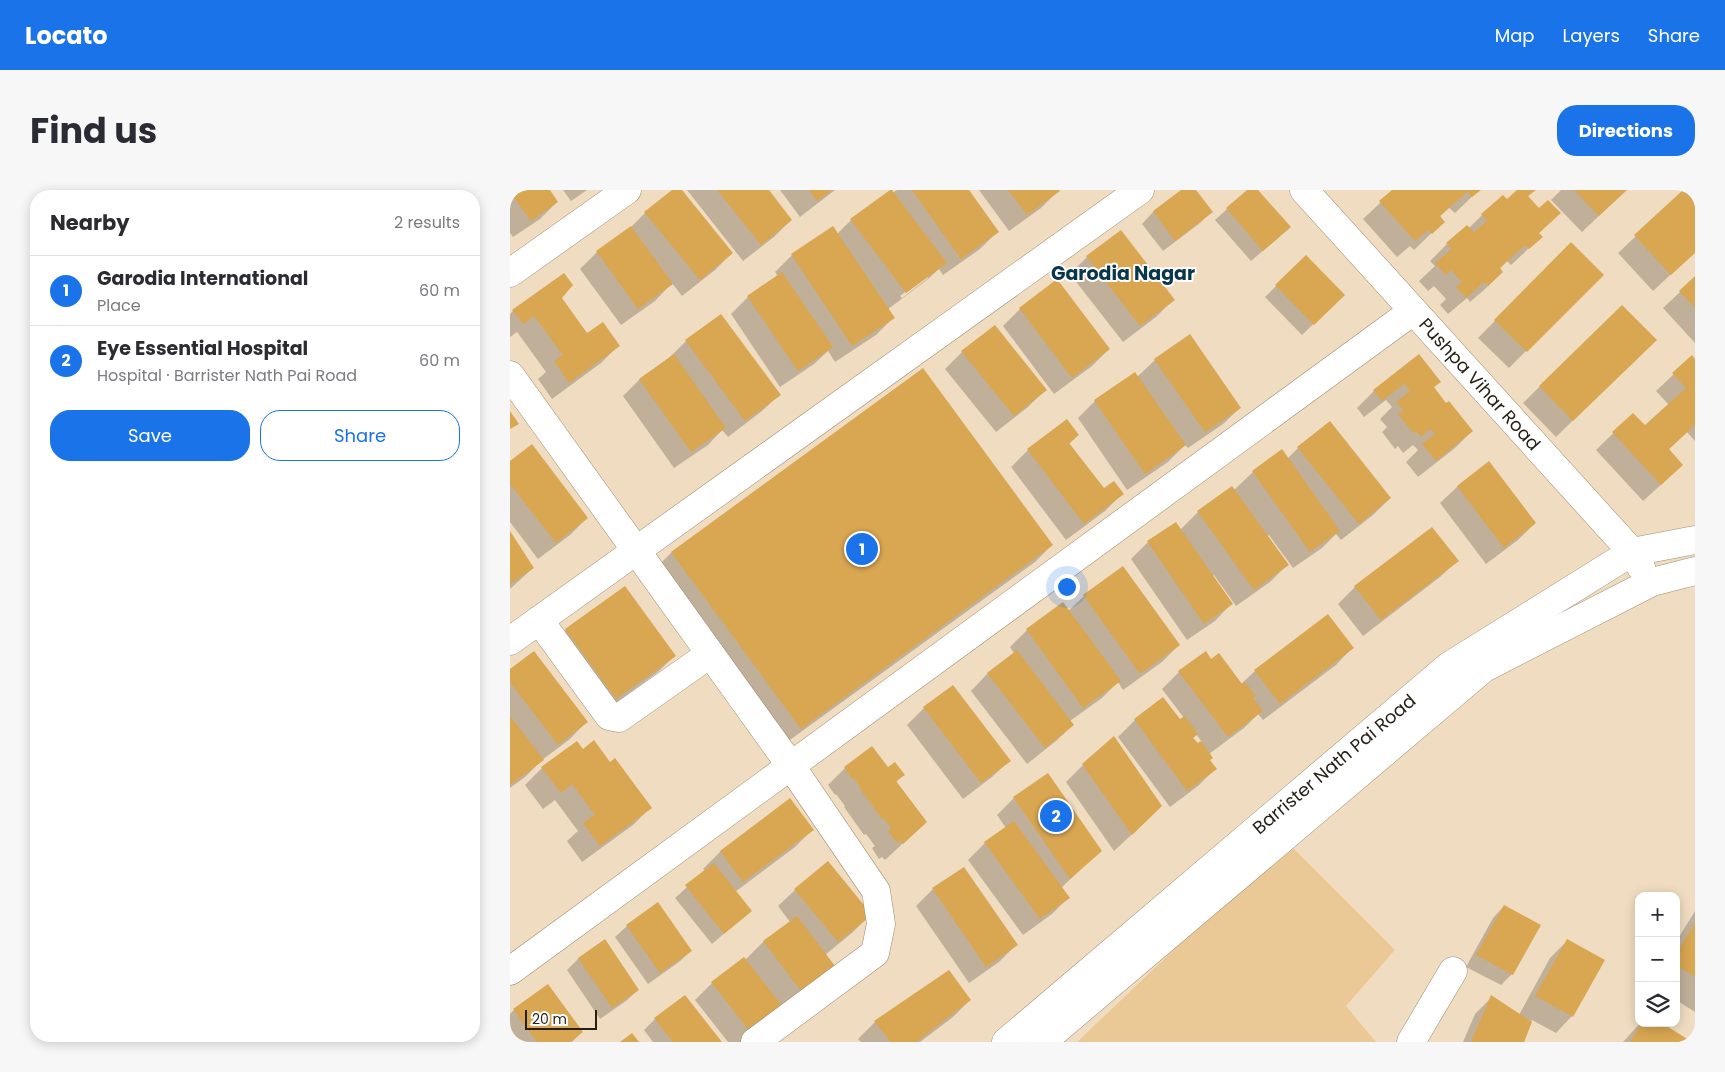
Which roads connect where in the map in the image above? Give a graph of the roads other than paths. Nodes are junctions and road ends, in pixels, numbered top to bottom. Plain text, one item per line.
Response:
1 (628, 190) edge
2 (1140, 190) edge
3 (1304, 190) edge
4 (510, 273) edge
5 (1414, 311) junction
6 (510, 375) edge
7 (1695, 540) edge
8 (636, 550) junction
9 (1632, 552) junction
10 (1695, 571) edge
11 (1652, 582) junction
12 (539, 620) junction
13 (510, 641) edge
14 (710, 654) junction
15 (791, 766) junction
16 (510, 970) edge
17 (1453, 971) dead end
18 (755, 1042) edge
19 (1006, 1042) edge
20 (1042, 1042) edge
21 (1411, 1042) edge

1 - 4 street
2 - 8 street
3 - 5 street, Pushpa Vihar Road
5 - 9 street, Pushpa Vihar Road
5 - 15 street
6 - 8 street
7 - 9 street, Barrister Nath Pai Road
8 - 12 street
8 - 14 street
9 - 11 street, Pushpa Vihar Road
9 - 19 street, Barrister Nath Pai Road
10 - 11 street
11 - 20 street
12 - 13 street
12 - 14 street
14 - 15 street
15 - 16 street
15 - 18 street
17 - 21 street

